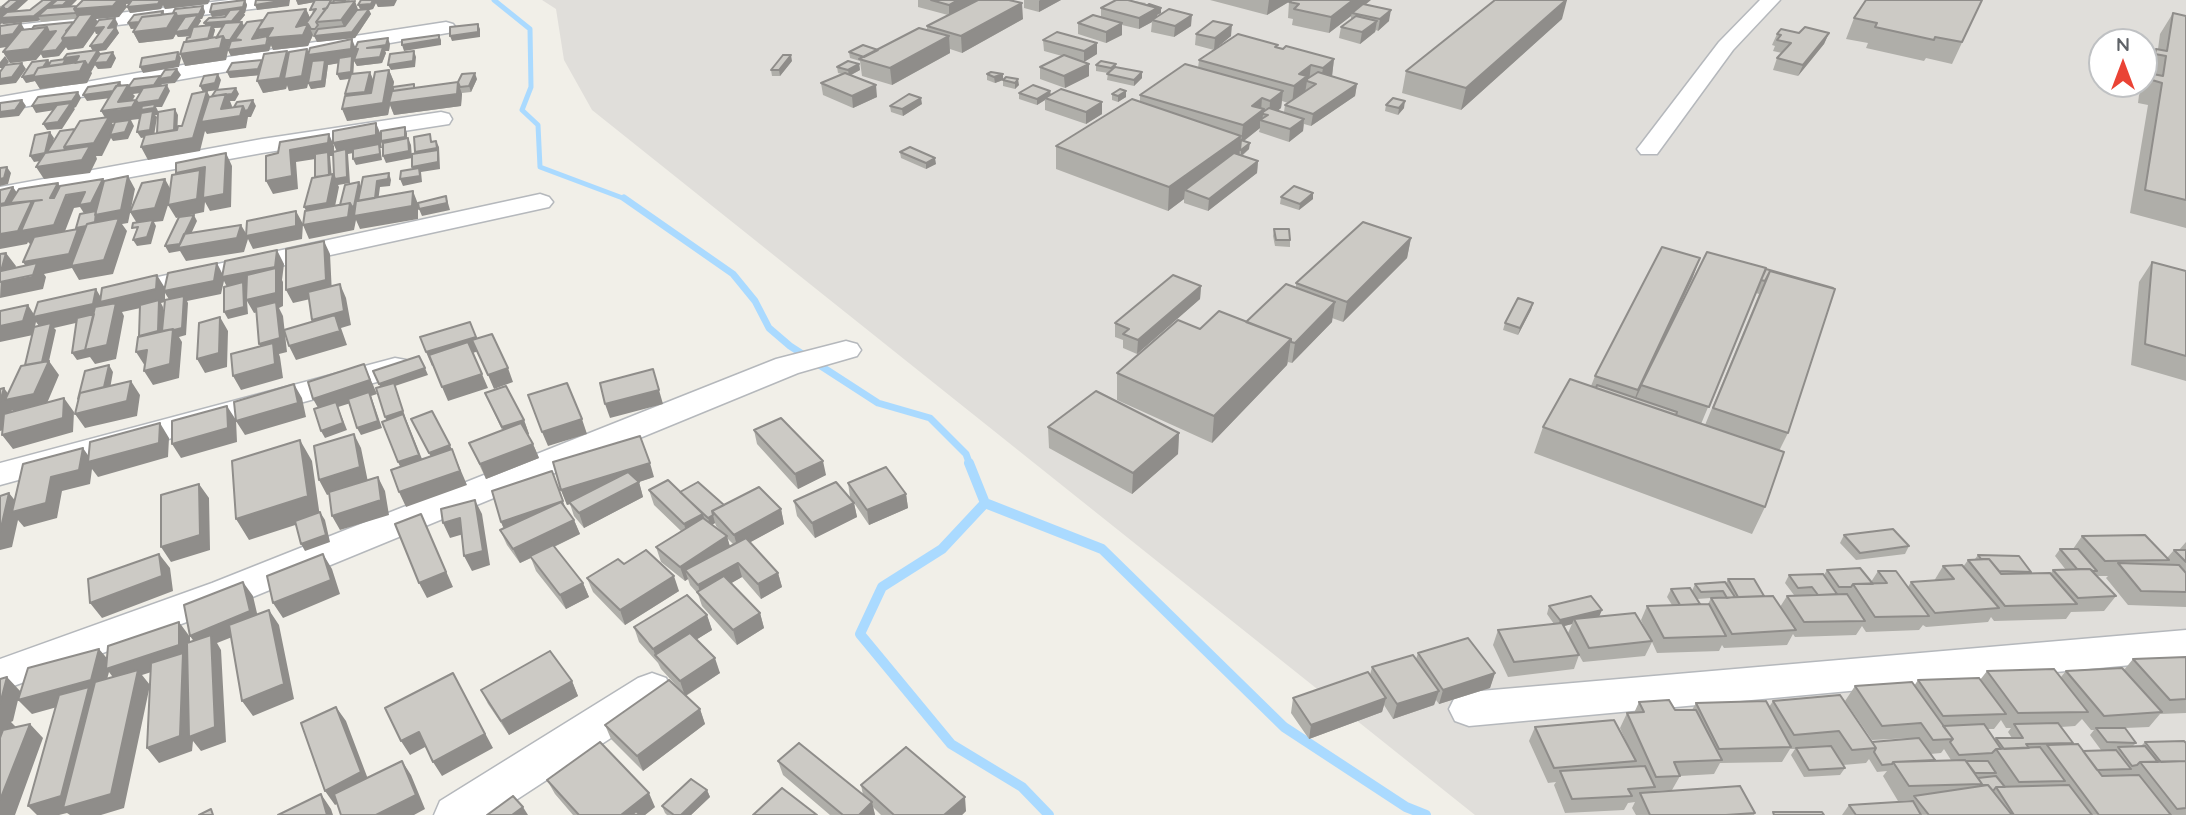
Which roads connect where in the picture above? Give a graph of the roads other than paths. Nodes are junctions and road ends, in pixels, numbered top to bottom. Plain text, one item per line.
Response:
1 (277, 0) edge
2 (1771, 0) edge
3 (446, 28) dead end
4 (0, 33) edge
5 (0, 104) edge
6 (441, 119) dead end
7 (1649, 149) dead end
8 (0, 194) edge
9 (540, 202) dead end
10 (95, 298) edge
11 (846, 350) dead end
12 (395, 367) edge
13 (0, 474) edge
14 (2186, 645) edge
15 (0, 675) edge
16 (652, 690) edge
17 (1469, 709) dead end
18 (456, 815) edge

1 - 4 street
2 - 7 street
3 - 5 street
6 - 8 street
9 - 10 street
11 - 15 street
12 - 13 street
14 - 17 street
16 - 18 street

